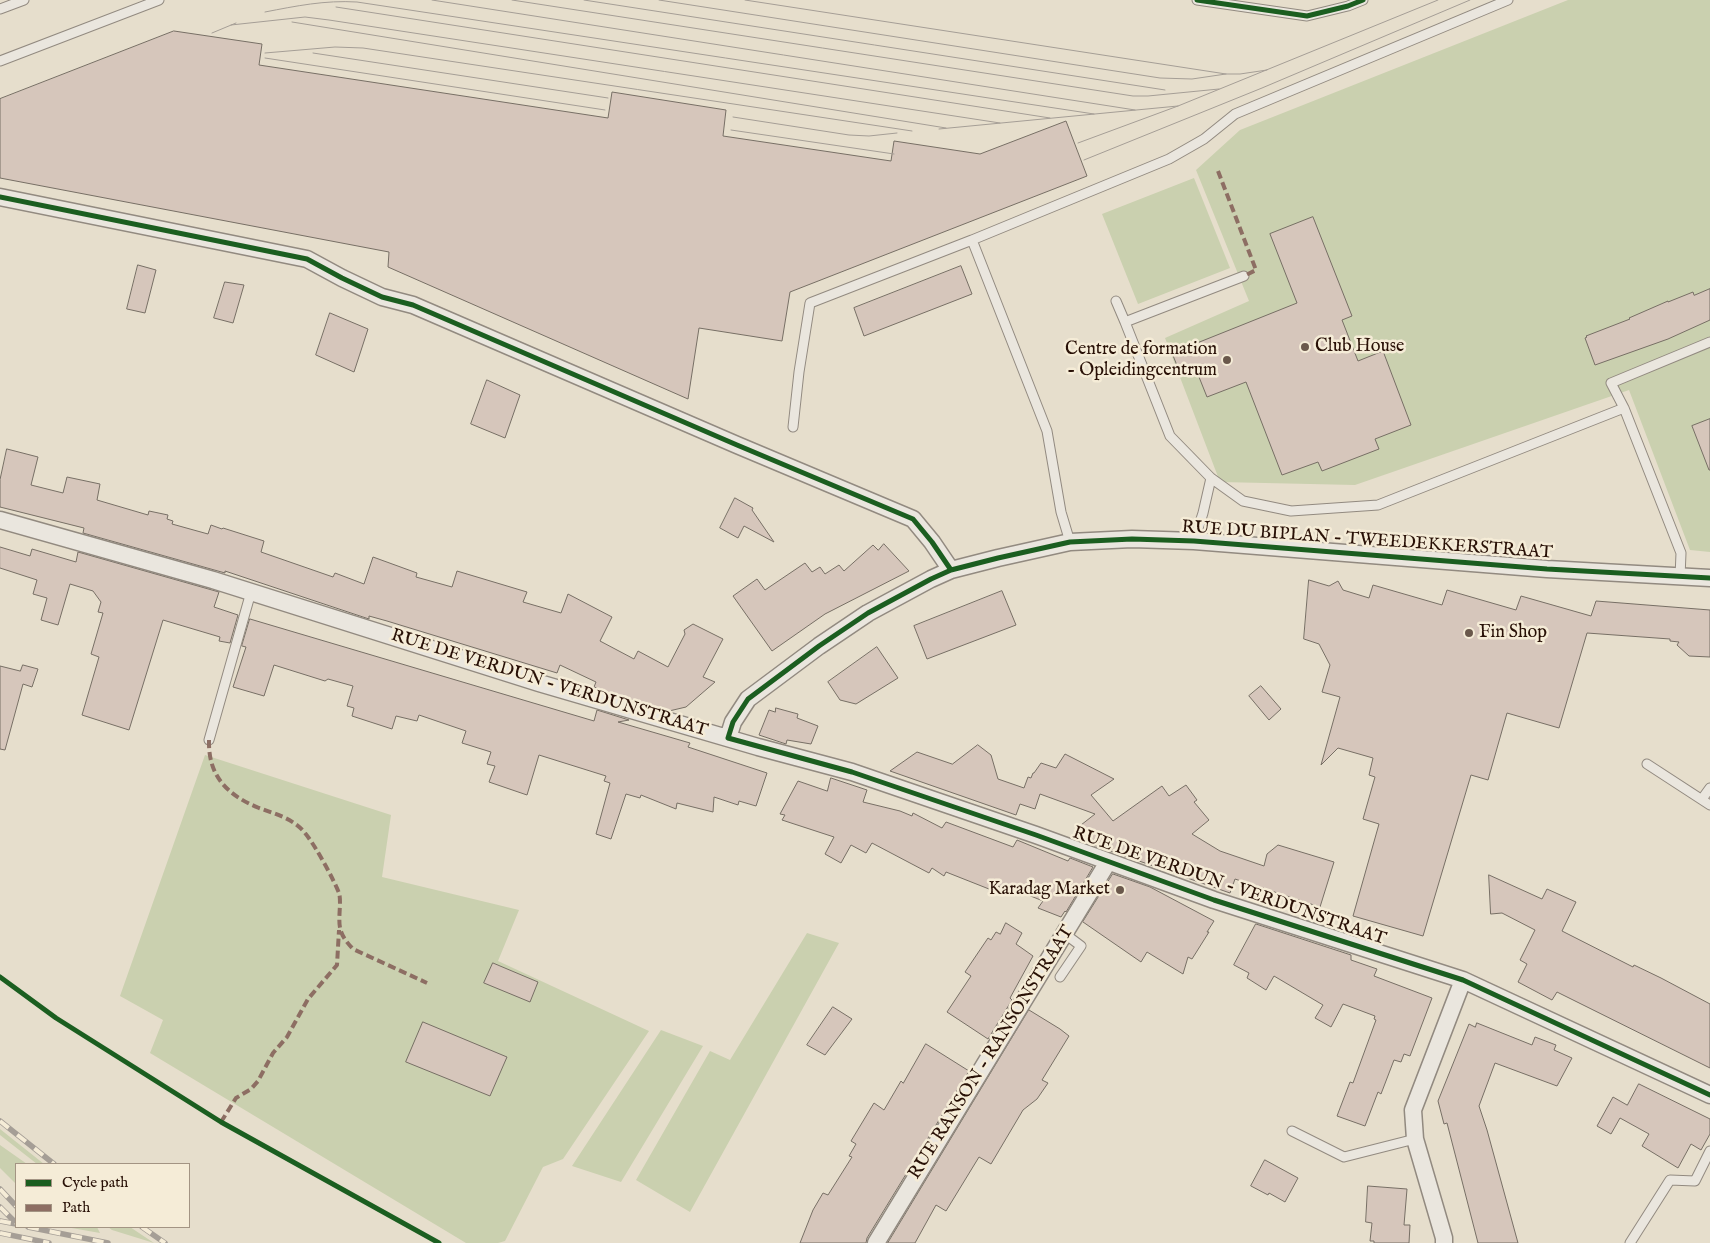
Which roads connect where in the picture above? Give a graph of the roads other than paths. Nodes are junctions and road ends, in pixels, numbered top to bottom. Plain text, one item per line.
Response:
1 (24, 0) edge
2 (160, 0) edge
3 (1197, 0) edge
4 (1363, 0) edge
5 (1508, 0) edge
6 (0, 9) edge
7 (0, 61) edge
8 (0, 197) edge
9 (972, 240) junction
10 (1244, 276) dead end
11 (1116, 301) dead end
12 (1125, 322) junction
13 (1710, 342) edge
14 (1624, 408) junction
15 (793, 427) dead end
16 (1211, 478) junction
17 (0, 520) edge
18 (1194, 541) junction
19 (1070, 542) junction
20 (951, 570) junction
21 (1680, 577) junction
22 (1710, 578) edge
23 (251, 592) junction
24 (728, 738) junction
25 (209, 740) dead end
26 (1647, 764) dead end
27 (1710, 788) edge
28 (1702, 799) junction
29 (1710, 805) edge
30 (1108, 862) junction
31 (1065, 934) junction
32 (1060, 977) dead end
33 (1463, 980) junction
34 (1710, 1094) edge
35 (1292, 1131) dead end
36 (1415, 1139) junction
37 (1710, 1151) edge
38 (876, 1243) edge
39 (1444, 1243) edge
40 (1630, 1243) edge

1 - 6 lane
2 - 7 lane
3 - 4 lane
5 - 9 lane
8 - 20 street
9 - 15 lane
9 - 19 lane
10 - 12 lane
11 - 12 lane
12 - 16 lane
13 - 14 lane
14 - 16 lane
14 - 21 lane
16 - 18 lane
17 - 23 street, RUE DE VERDUN - VERDUNSTRAAT
18 - 19 street, RUE DU BIPLAN - TWEEDEKKERSTRAAT
18 - 21 street, RUE DU BIPLAN - TWEEDEKKERSTRAAT
19 - 20 street, RUE DU BIPLAN - TWEEDEKKERSTRAAT
20 - 24 street, RUE DU BIPLAN - TWEEDEKKERSTRAAT
21 - 22 street, RUE DU BIPLAN - TWEEDEKKERSTRAAT
23 - 24 street, RUE DE VERDUN - VERDUNSTRAAT
23 - 25 lane
24 - 30 street, RUE DE VERDUN - VERDUNSTRAAT
26 - 28 lane
27 - 28 lane
28 - 29 lane
30 - 31 street, RUE RANSON - RANSONSTRAAT
30 - 33 street, RUE DE VERDUN - VERDUNSTRAAT
31 - 32 lane
31 - 38 street, RUE RANSON - RANSONSTRAAT
33 - 34 street, RUE DE VERDUN - VERDUNSTRAAT
33 - 36 street
35 - 36 lane
36 - 39 street
37 - 40 lane

